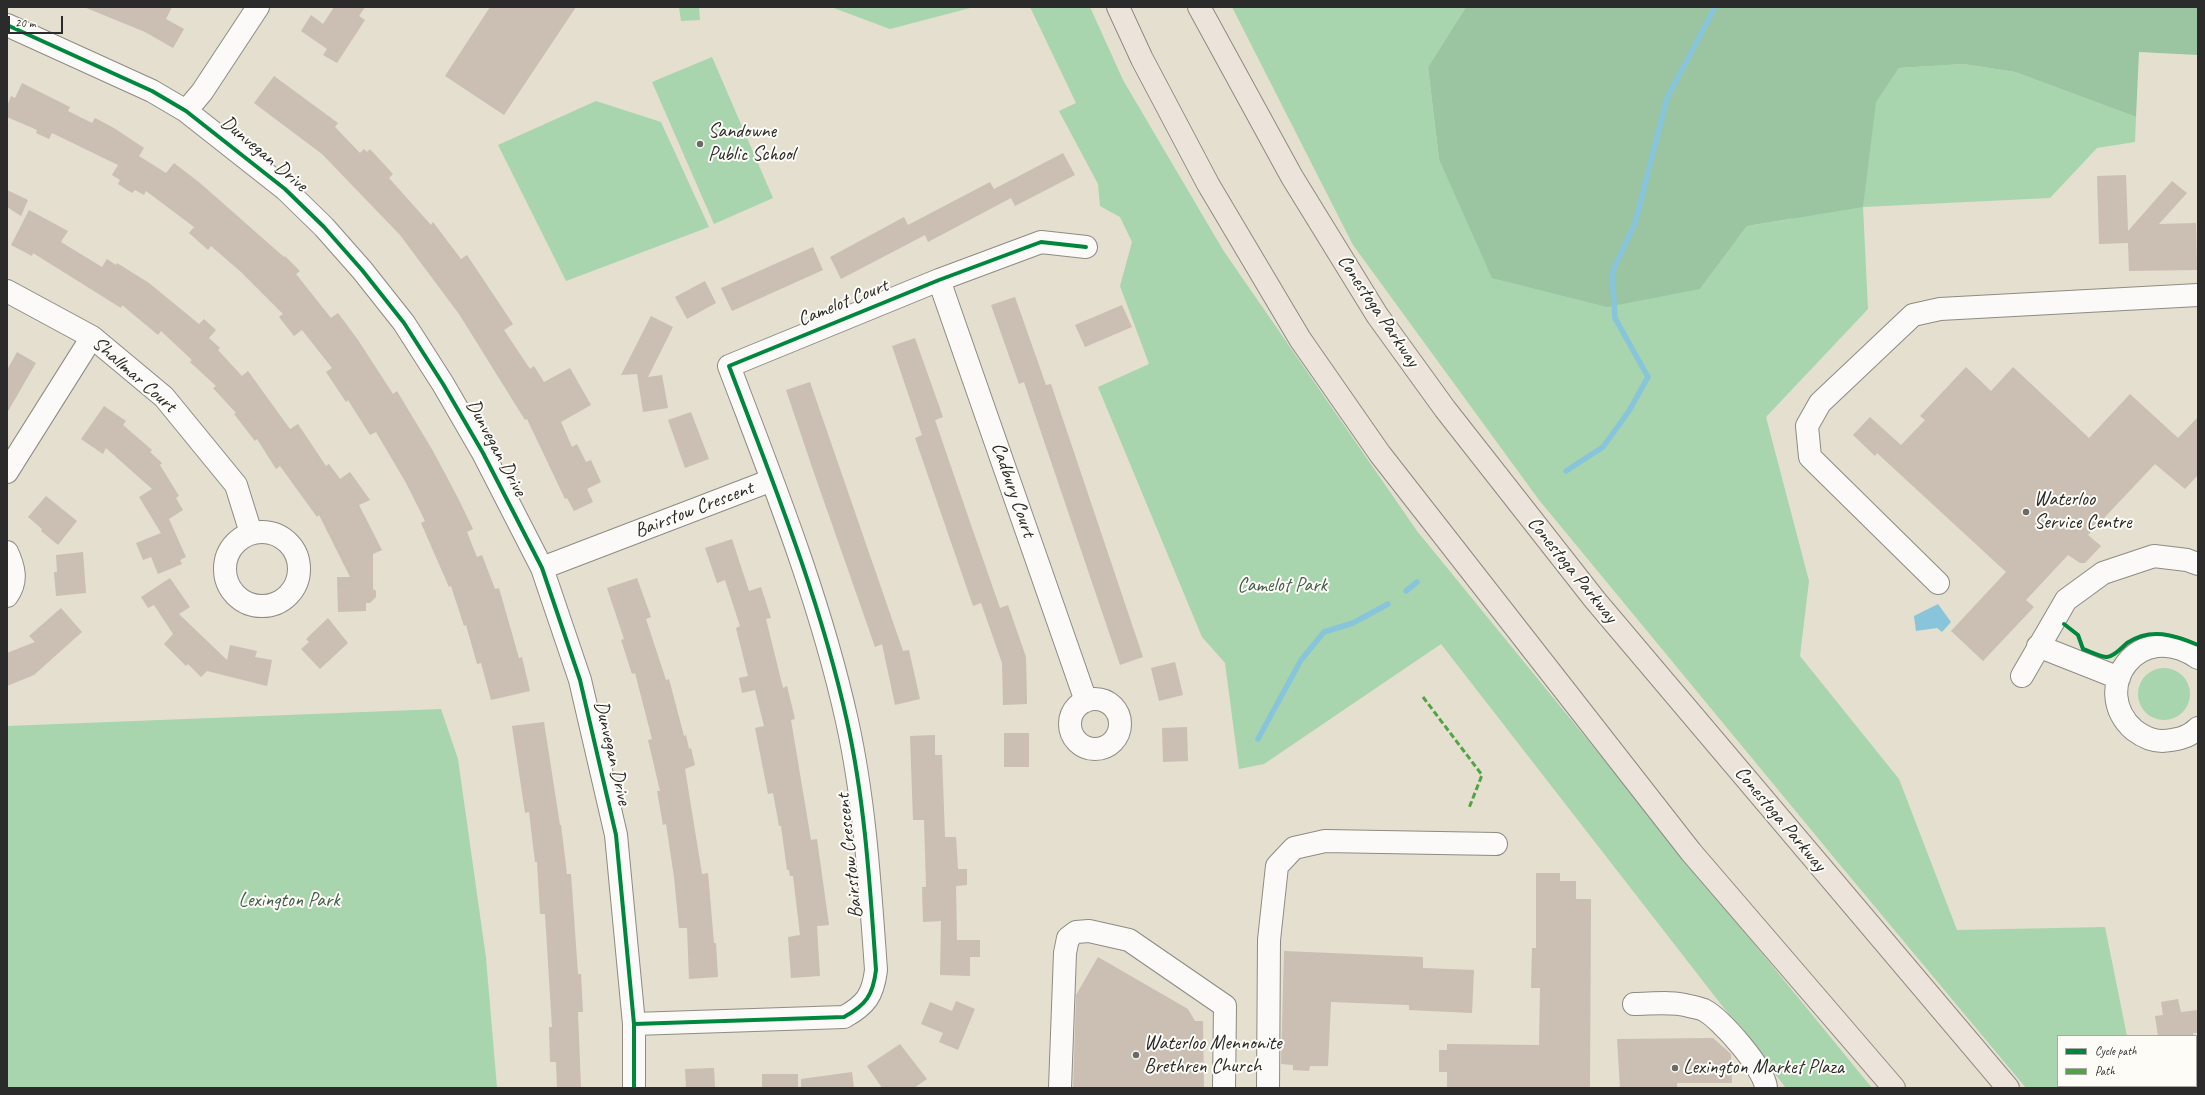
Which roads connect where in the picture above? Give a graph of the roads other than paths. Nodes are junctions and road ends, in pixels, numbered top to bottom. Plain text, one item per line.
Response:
1 (258, 7) edge
2 (1118, 7) edge
3 (1199, 7) edge
4 (7, 26) edge
5 (186, 111) junction
6 (1086, 247) dead end
7 (939, 280) junction
8 (7, 291) edge
9 (2198, 295) edge
10 (92, 337) junction
11 (7, 472) edge
12 (772, 480) junction
13 (251, 533) dead end
14 (7, 552) edge
15 (2198, 564) edge
16 (542, 568) junction
17 (1938, 583) dead end
18 (7, 596) edge
19 (2038, 646) junction
20 (2193, 648) edge
21 (2022, 676) dead end
22 (2119, 678) junction
23 (1086, 701) dead end
24 (2198, 728) edge
25 (1496, 844) dead end
26 (1634, 1004) dead end
27 (634, 1024) junction
28 (634, 1088) edge
29 (1060, 1088) edge
30 (1224, 1088) edge
31 (1268, 1088) edge
32 (1766, 1088) edge
33 (1894, 1088) edge
34 (2008, 1088) edge

1 - 5 street
2 - 33 highway
3 - 34 highway, Conestoga Parkway
4 - 5 street, Dunvegan Drive
5 - 16 street, Dunvegan Drive
6 - 7 street, Camelot Court
7 - 12 street, Camelot Court
7 - 23 street, Cadbury Court
8 - 10 street, Shallmar Court
9 - 17 street
10 - 11 street
10 - 13 street, Shallmar Court
12 - 16 street, Bairstow Crescent
12 - 27 street, Bairstow Crescent
14 - 18 street
15 - 19 street
16 - 27 street, Dunvegan Drive
19 - 21 street
19 - 22 street
20 - 22 street
22 - 24 street
25 - 31 street
26 - 32 street
27 - 28 street, Dunvegan Drive
29 - 30 street

